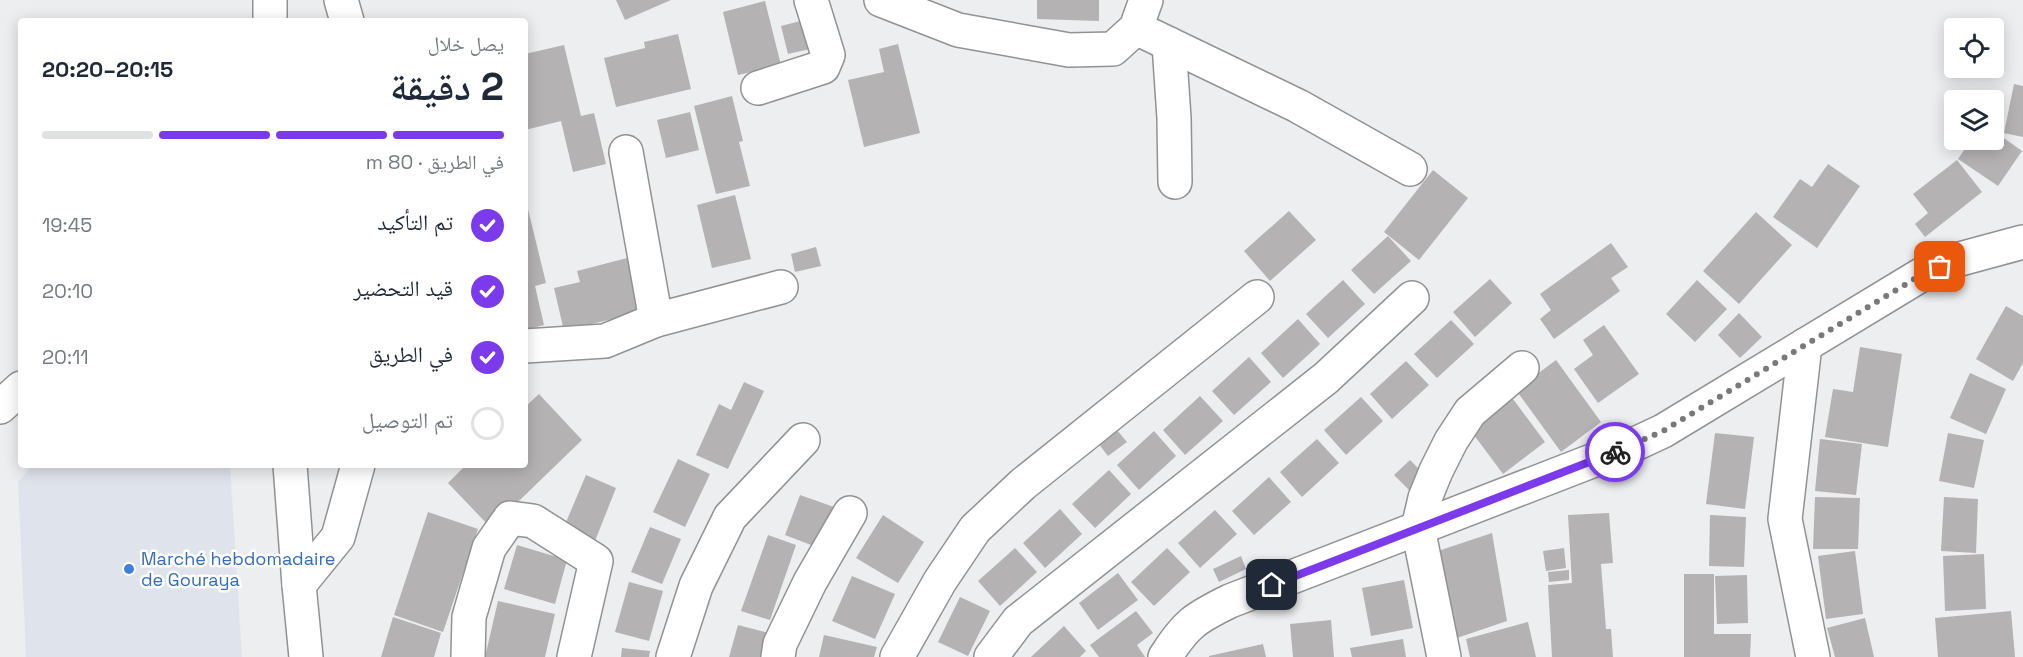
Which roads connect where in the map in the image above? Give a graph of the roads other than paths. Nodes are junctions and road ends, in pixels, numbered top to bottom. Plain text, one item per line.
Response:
1 (270, 0) edge
2 (341, 0) edge
3 (811, 0) edge
4 (881, 0) edge
5 (1141, 14) edge
6 (270, 18) edge
7 (346, 18) edge
8 (1169, 44) junction
9 (758, 88) dead end
10 (626, 152) dead end
11 (1410, 169) dead end
12 (1174, 182) dead end
13 (2023, 242) edge
14 (782, 287) dead end
15 (1257, 297) dead end
16 (1412, 298) dead end
17 (656, 320) junction
18 (1805, 345) junction
19 (528, 346) edge
20 (1522, 368) dead end
21 (18, 391) edge
22 (0, 407) edge
23 (803, 441) dead end
24 (290, 468) edge
25 (357, 468) edge
26 (850, 513) dead end
27 (1418, 528) junction
28 (299, 585) junction
29 (306, 657) edge
30 (468, 657) edge
31 (574, 657) edge
32 (673, 657) edge
33 (778, 657) edge
34 (897, 657) edge
35 (991, 657) edge
36 (1166, 657) edge
37 (1444, 657) edge
38 (1813, 657) edge

1 - 6 street
2 - 7 street
3 - 9 street
4 - 5 street
5 - 8 street
8 - 11 street
8 - 12 street
10 - 17 street
13 - 18 street
14 - 17 street
15 - 34 street
16 - 35 street
17 - 19 street
18 - 27 street
18 - 38 street
20 - 27 street
21 - 22 street
23 - 32 street
24 - 28 street
25 - 28 street
26 - 33 street
27 - 36 street
27 - 37 street
28 - 29 street
30 - 31 street

